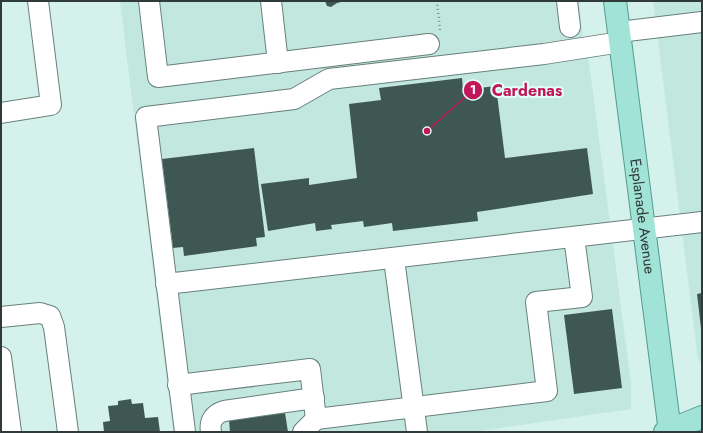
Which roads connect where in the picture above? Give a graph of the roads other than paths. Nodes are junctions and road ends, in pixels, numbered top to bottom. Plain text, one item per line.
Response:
1 (38, 1) edge
2 (149, 1) edge
3 (271, 1) edge
4 (567, 1) edge
5 (615, 1) edge
6 (702, 22) edge
7 (570, 26) dead end
8 (620, 37) junction
9 (435, 39) road end
10 (278, 63) junction
11 (1, 113) edge
12 (702, 222) edge
13 (645, 228) junction
14 (574, 237) junction
15 (394, 259) junction
16 (166, 284) junction
17 (1, 317) edge
18 (1, 357) edge
19 (178, 385) junction
20 (314, 398) junction
21 (414, 406) junction
22 (702, 416) edge
23 (310, 425) edge
24 (11, 432) edge
25 (68, 432) edge
26 (185, 432) edge
27 (211, 432) edge
28 (417, 432) edge
29 (670, 432) edge

1 - 11 street
2 - 10 street
3 - 10 street
4 - 7 street
5 - 8 main road, Esplanade Avenue
6 - 8 street
8 - 13 main road, Esplanade Avenue
8 - 16 street
9 - 10 street
12 - 13 street
13 - 14 street
13 - 29 main road, Esplanade Avenue
14 - 15 street
14 - 21 street
15 - 16 street
15 - 21 street
16 - 19 street
17 - 25 street
18 - 24 street
19 - 20 street
19 - 26 street
20 - 23 street
20 - 27 street
21 - 23 street
21 - 28 street
22 - 29 main road

